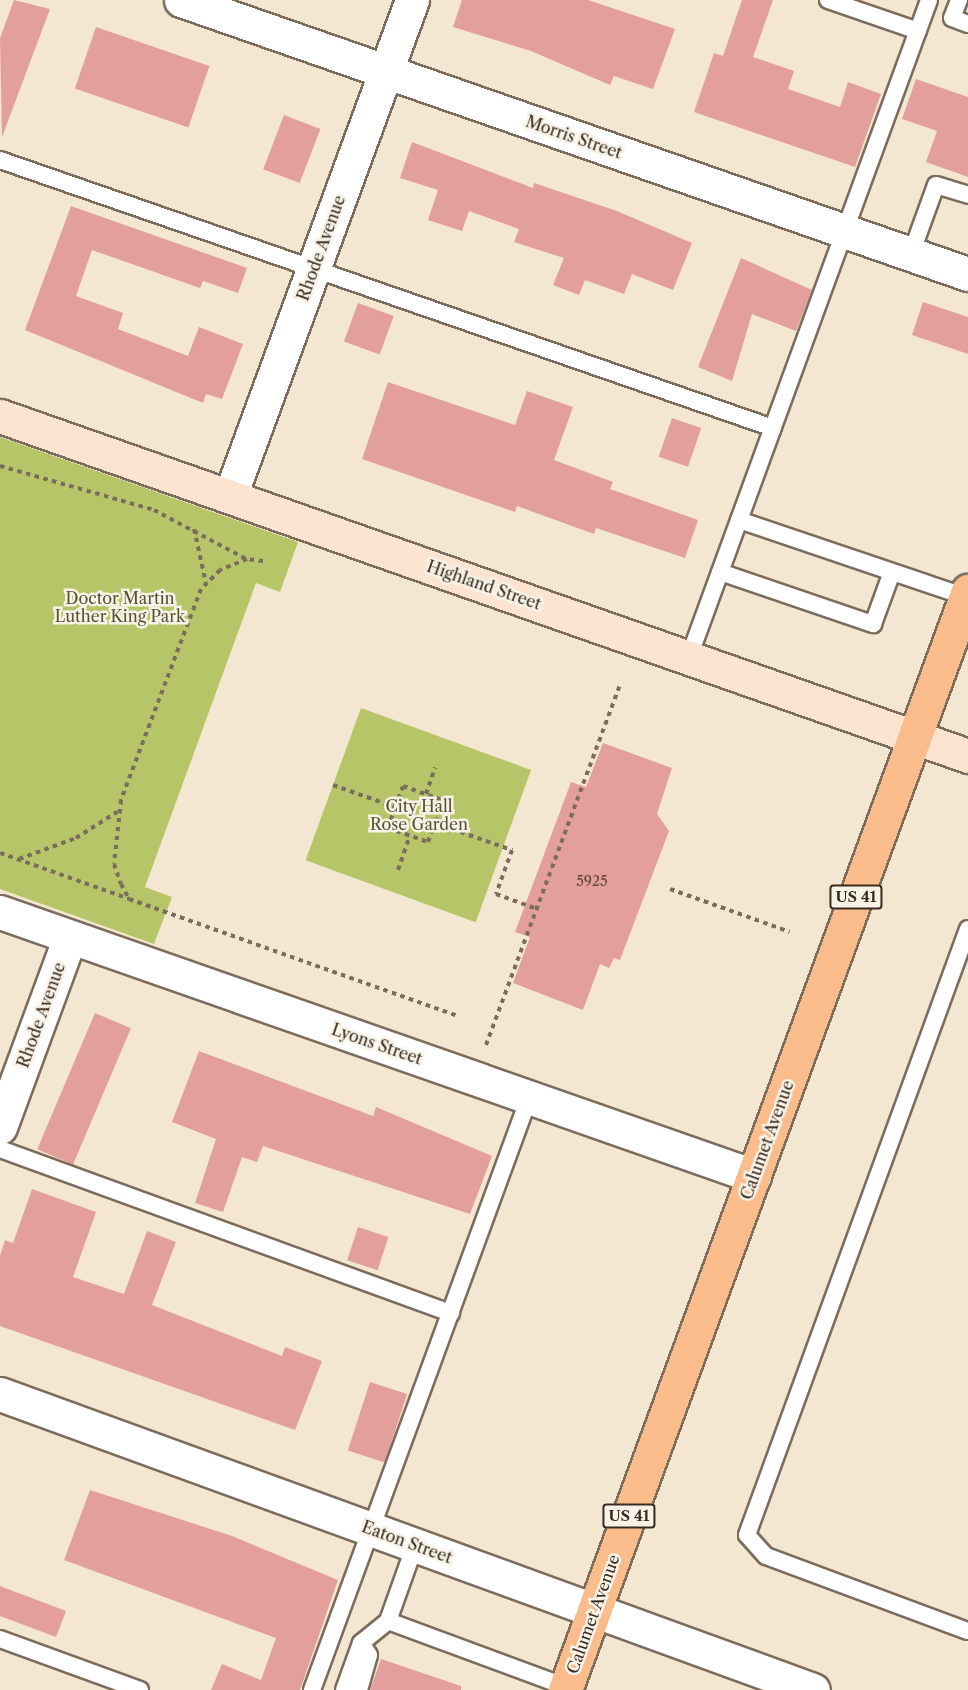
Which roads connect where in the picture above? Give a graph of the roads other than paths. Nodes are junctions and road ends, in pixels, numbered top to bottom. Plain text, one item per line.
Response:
1 (181, 0) edge
2 (412, 0) edge
3 (828, 0) edge
4 (929, 0) edge
5 (959, 0) edge
6 (968, 24) edge
7 (918, 31) junction
8 (386, 72) junction
9 (0, 160) edge
10 (968, 195) edge
11 (844, 231) junction
12 (911, 254) junction
13 (313, 270) junction
14 (968, 274) edge
15 (0, 416) edge
16 (773, 428) junction
17 (230, 496) junction
18 (739, 520) junction
19 (720, 572) junction
20 (892, 572) junction
21 (967, 594) edge
22 (689, 657) junction
23 (915, 736) junction
24 (968, 756) edge
25 (0, 912) edge
26 (968, 929) edge
27 (70, 937) junction
28 (529, 1098) junction
29 (0, 1127) edge
30 (0, 1149) edge
31 (754, 1176) junction
32 (451, 1313) junction
33 (0, 1394) edge
34 (371, 1529) junction
35 (415, 1545) junction
36 (595, 1610) junction
37 (388, 1621) junction
38 (968, 1631) edge
39 (0, 1639) edge
40 (362, 1643) junction
41 (566, 1688) edge
42 (140, 1690) edge
43 (312, 1690) edge
44 (344, 1690) edge
45 (359, 1690) edge
46 (812, 1690) edge

1 - 8 street, Morris Street
2 - 8 street, Rhode Avenue
3 - 7 lane
4 - 7 lane
5 - 6 lane
7 - 11 lane
8 - 11 street, Morris Street
8 - 13 street, Rhode Avenue
9 - 13 lane
10 - 12 lane
11 - 12 street, Morris Street
11 - 16 lane
12 - 14 street, Morris Street
13 - 16 lane
13 - 17 street, Rhode Avenue
15 - 17 street, Highland Street
16 - 18 lane
17 - 22 street, Highland Street
18 - 19 lane
18 - 20 lane
19 - 20 lane
19 - 22 lane
20 - 21 lane
21 - 23 main road, Calumet Avenue / US 41
22 - 23 street, Highland Street
23 - 24 street, Highland Street
23 - 31 main road, Calumet Avenue / US 41
25 - 27 street, Lyons Street
26 - 38 lane
27 - 28 street, Lyons Street
27 - 29 street, Rhode Avenue
28 - 31 street, Lyons Street
28 - 32 lane
30 - 32 lane
31 - 36 main road, Calumet Avenue / US 41
32 - 34 lane
33 - 34 street, Eaton Street
34 - 35 street, Eaton Street
34 - 43 lane
35 - 36 street, Eaton Street
35 - 37 lane
36 - 41 main road, Calumet Avenue / US 41
36 - 46 street, Eaton Street
37 - 40 lane
37 - 41 lane
39 - 42 lane
40 - 44 lane
40 - 45 lane

